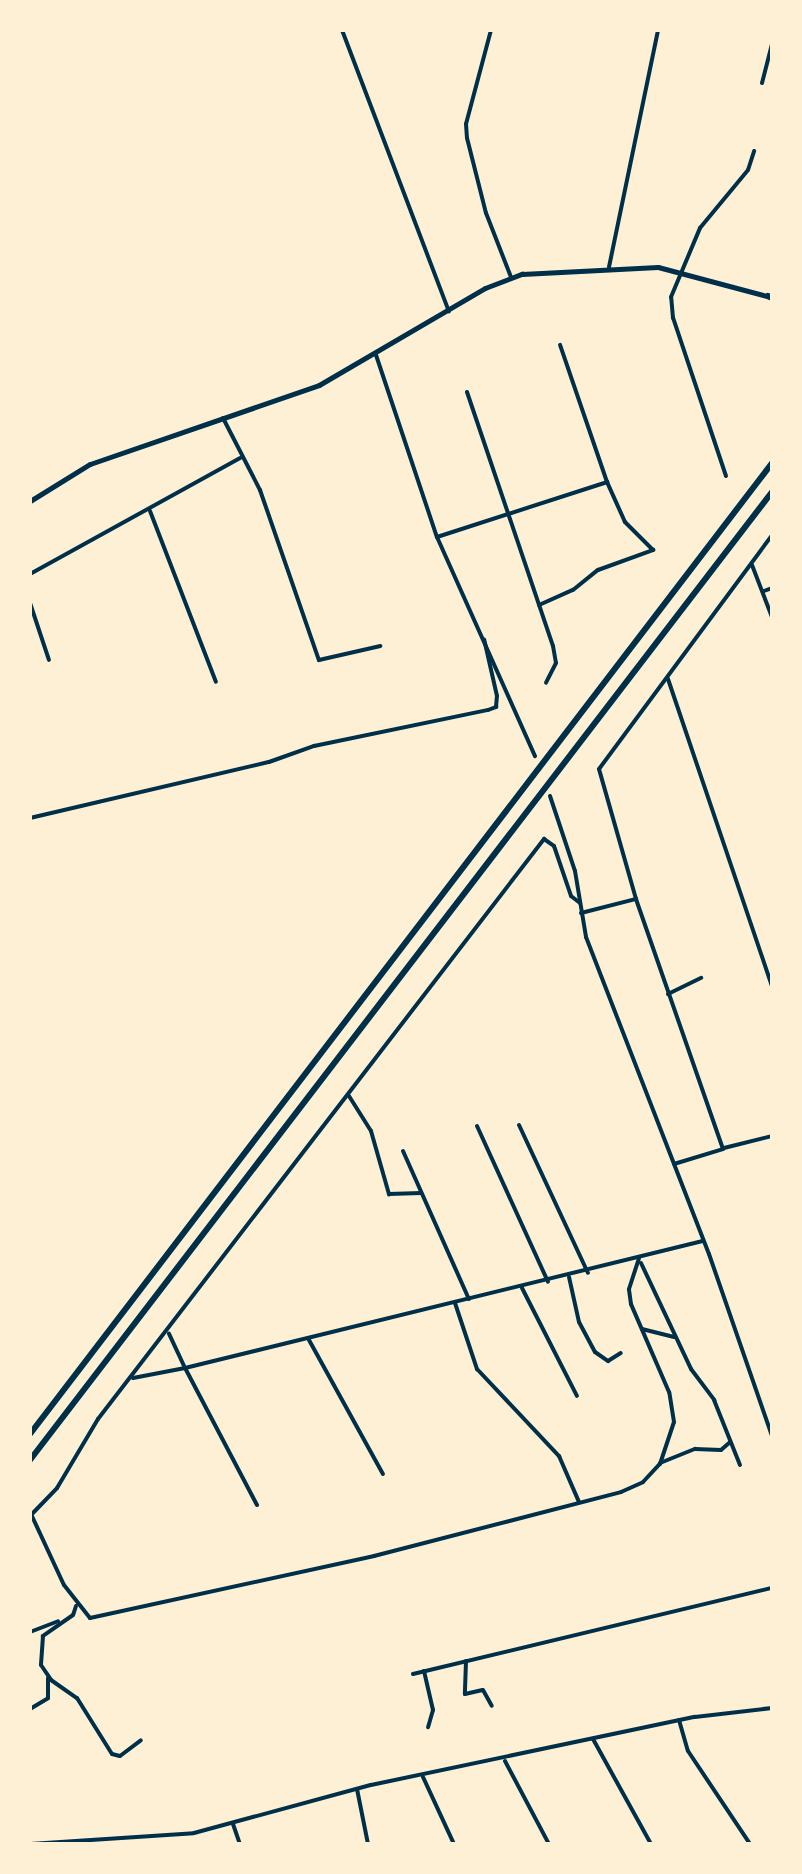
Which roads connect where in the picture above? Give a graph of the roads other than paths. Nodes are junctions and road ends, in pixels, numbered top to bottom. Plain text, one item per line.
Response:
1 (342, 30) edge
2 (491, 30) edge
3 (658, 30) edge
4 (772, 44) edge
5 (762, 83) dead end
6 (754, 151) dead end
7 (609, 267) junction
8 (681, 272) junction
9 (511, 277) junction
10 (771, 297) edge
11 (449, 311) junction
12 (560, 345) dead end
13 (376, 355) junction
14 (467, 392) dead end
15 (223, 418) junction
16 (240, 458) junction
17 (772, 463) edge
18 (726, 476) dead end
19 (607, 482) junction
20 (772, 492) edge
21 (30, 501) edge
22 (150, 511) junction
23 (508, 513) junction
24 (772, 535) edge
25 (437, 537) junction
26 (752, 565) junction
27 (30, 574) edge
28 (772, 588) edge
29 (764, 591) junction
30 (30, 603) edge
31 (539, 605) junction
32 (772, 617) edge
33 (484, 639) junction
34 (380, 646) dead end
35 (49, 660) dead end
36 (668, 679) junction
37 (216, 682) dead end
38 (546, 683) dead end
39 (535, 756) dead end
40 (550, 796) dead end
41 (30, 818) edge
42 (636, 899) junction
43 (580, 903) junction
44 (581, 913) junction
45 (701, 978) dead end
46 (772, 986) edge
47 (668, 994) junction
48 (349, 1096) junction
49 (519, 1125) dead end
50 (477, 1126) dead end
51 (772, 1136) edge
52 (723, 1149) junction
53 (403, 1151) dead end
54 (674, 1164) junction
55 (421, 1193) junction
56 (703, 1241) junction
57 (640, 1261) junction
58 (588, 1273) junction
59 (569, 1277) junction
60 (548, 1282) junction
61 (522, 1288) junction
62 (469, 1299) junction
63 (455, 1302) junction
64 (642, 1329) junction
65 (169, 1333) junction
66 (675, 1337) junction
67 (308, 1339) junction
68 (621, 1353) dead end
69 (185, 1368) junction
70 (131, 1379) junction
71 (577, 1396) dead end
72 (30, 1434) edge
73 (772, 1436) edge
74 (730, 1441) junction
75 (30, 1460) edge
76 (660, 1464) junction
77 (740, 1465) dead end
78 (383, 1474) dead end
79 (579, 1502) junction
80 (257, 1505) dead end
81 (31, 1515) edge
82 (772, 1541) edge
83 (772, 1549) edge
84 (772, 1588) edge
85 (76, 1606) junction
86 (65, 1620) junction
87 (30, 1632) edge
88 (466, 1661) junction
89 (424, 1671) junction
90 (413, 1674) dead end
91 (47, 1676) junction
92 (492, 1706) dead end
93 (772, 1708) edge
94 (30, 1709) edge
95 (679, 1720) junction
96 (428, 1727) dead end
97 (593, 1739) junction
98 (141, 1740) dead end
99 (505, 1761) junction
100 (423, 1777) junction
101 (357, 1789) junction
102 (233, 1824) junction
103 (116, 1841) edge
104 (30, 1844) edge
105 (240, 1844) edge
106 (368, 1844) edge
107 (454, 1844) edge
108 (549, 1844) edge
109 (651, 1844) edge
110 (750, 1844) edge

1 - 11 street
2 - 9 street
3 - 7 street
4 - 5 street
6 - 8 street
7 - 8 main road
7 - 9 main road
8 - 10 main road
8 - 18 street
9 - 11 main road
11 - 13 main road
12 - 19 street
13 - 15 main road
13 - 25 street
14 - 23 street
15 - 16 street
15 - 21 main road
16 - 22 street
16 - 34 street
17 - 72 highway
19 - 23 street
19 - 31 street
20 - 75 highway
22 - 27 street
22 - 37 street
23 - 25 street
23 - 31 street
24 - 26 street
25 - 33 street
26 - 29 street
26 - 36 street
28 - 29 street
29 - 32 street
30 - 35 street
31 - 38 street
33 - 39 street
33 - 41 street
36 - 42 street
36 - 46 street
40 - 43 street
42 - 44 street
42 - 47 street
43 - 44 street
43 - 48 street
44 - 54 street
45 - 47 street
47 - 52 street
48 - 55 street
48 - 65 street
49 - 58 street
50 - 60 street
51 - 52 street
52 - 54 street
53 - 55 street
54 - 56 street
55 - 62 street
56 - 57 street
56 - 73 street
57 - 58 street
57 - 64 street
57 - 66 street
58 - 59 street
59 - 60 street
59 - 68 street
60 - 61 street
61 - 62 street
61 - 71 street
62 - 63 street
63 - 67 street
63 - 79 street
64 - 66 street
64 - 76 street
65 - 69 street
65 - 70 street
66 - 74 street
67 - 69 street
67 - 78 street
69 - 70 street
69 - 80 street
70 - 81 street
74 - 76 street
74 - 77 street
76 - 79 street
79 - 85 street
81 - 85 street
82 - 83 street
84 - 88 street
85 - 86 street
86 - 87 street
86 - 91 street
88 - 89 street
88 - 92 street
89 - 90 street
89 - 96 street
91 - 94 street
91 - 98 street
93 - 95 street
95 - 97 street
95 - 110 street
97 - 99 street
97 - 109 street
99 - 100 street
99 - 108 street
100 - 101 street
100 - 107 street
101 - 102 street
101 - 106 street
102 - 103 street
102 - 105 street
103 - 104 street

